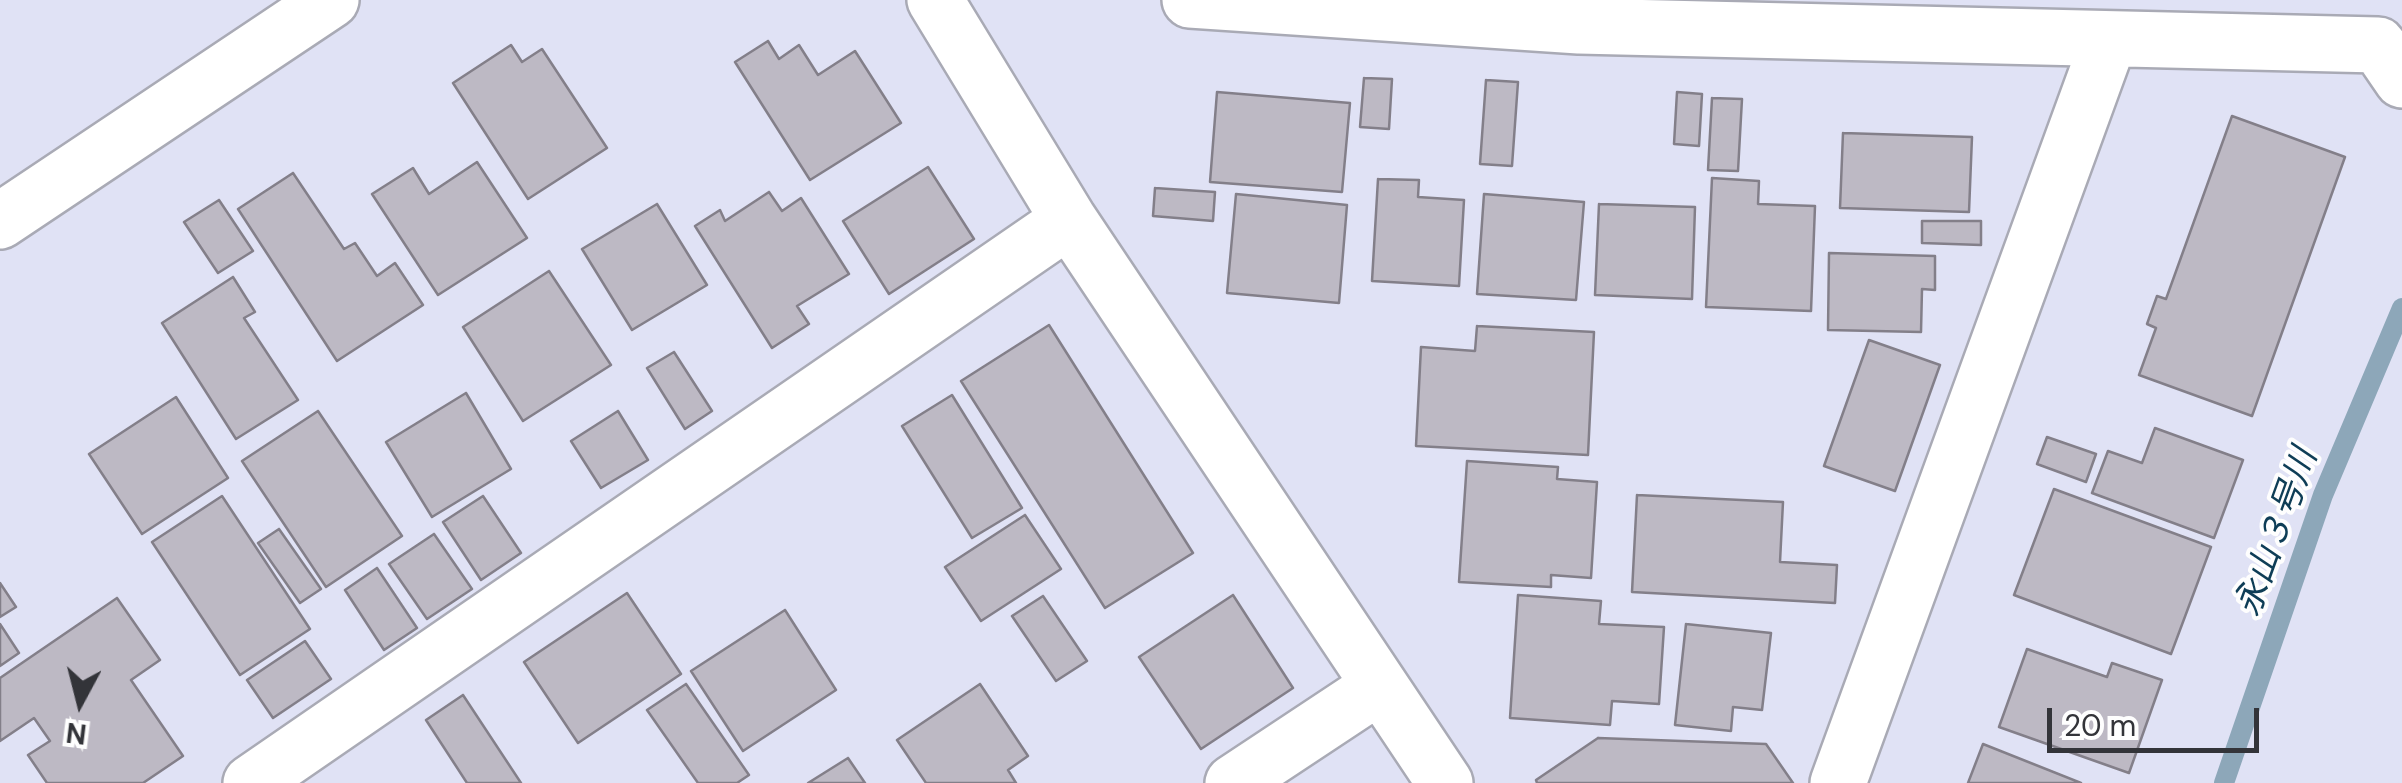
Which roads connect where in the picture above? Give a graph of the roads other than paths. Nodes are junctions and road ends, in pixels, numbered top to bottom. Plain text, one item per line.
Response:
1 (331, 0) edge
2 (935, 0) edge
3 (1190, 0) edge
4 (2108, 40) junction
5 (2402, 80) edge
6 (1068, 220) junction
7 (0, 222) edge
8 (1378, 686) junction
9 (251, 783) edge
10 (1233, 783) edge
11 (1445, 783) edge
12 (1838, 783) edge

1 - 7 street
2 - 6 street
3 - 4 street
4 - 5 street
4 - 12 street
6 - 8 street
6 - 9 street
8 - 10 street
8 - 11 street

